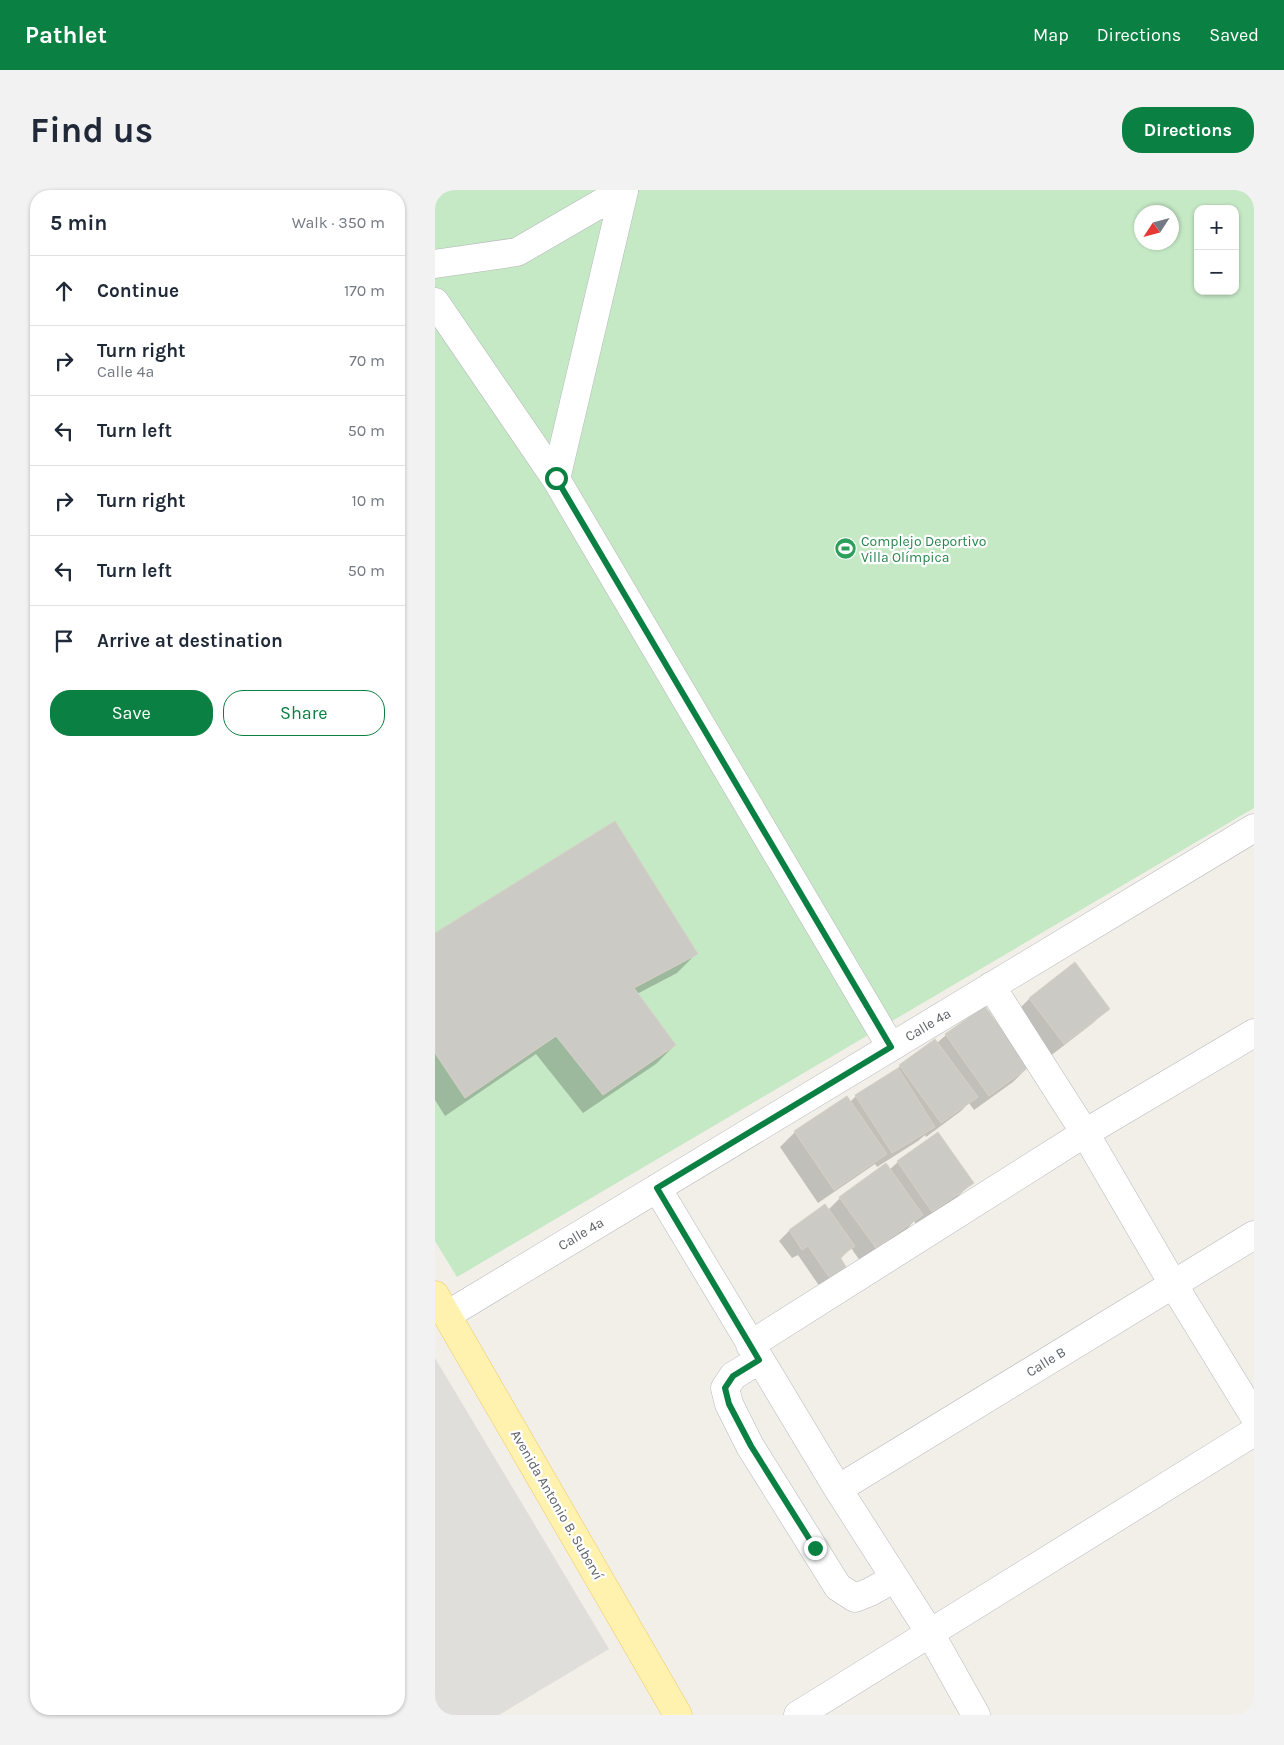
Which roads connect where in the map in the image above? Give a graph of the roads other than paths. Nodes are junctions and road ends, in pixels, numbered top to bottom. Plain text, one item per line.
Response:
1 (624, 190) edge
2 (435, 264) edge
3 (435, 302) edge
4 (556, 478) junction
5 (1254, 828) edge
6 (991, 986) junction
7 (1254, 1033) edge
8 (891, 1047) junction
9 (1085, 1133) junction
10 (657, 1188) junction
11 (1254, 1234) edge
12 (1173, 1284) junction
13 (441, 1305) edge
14 (755, 1353) junction
15 (1254, 1416) edge
16 (1254, 1432) edge
17 (838, 1489) junction
18 (895, 1578) junction
19 (929, 1634) junction
20 (678, 1715) edge
21 (798, 1715) edge
22 (976, 1715) edge

1 - 2 street
1 - 4 street
3 - 4 street
4 - 8 street
5 - 6 street, Calle 4ª
6 - 8 street, Calle 4ª
6 - 9 street
7 - 9 street
8 - 10 street, Calle 4ª
9 - 12 street
9 - 14 street
10 - 13 street, Calle 4ª
10 - 14 street
11 - 12 street, Calle B
12 - 15 street
12 - 17 street, Calle B
13 - 20 main road, Avenida Antonio B. Suberví
14 - 17 street
14 - 18 street
16 - 19 street
17 - 18 street
18 - 19 street
19 - 21 street
19 - 22 street

